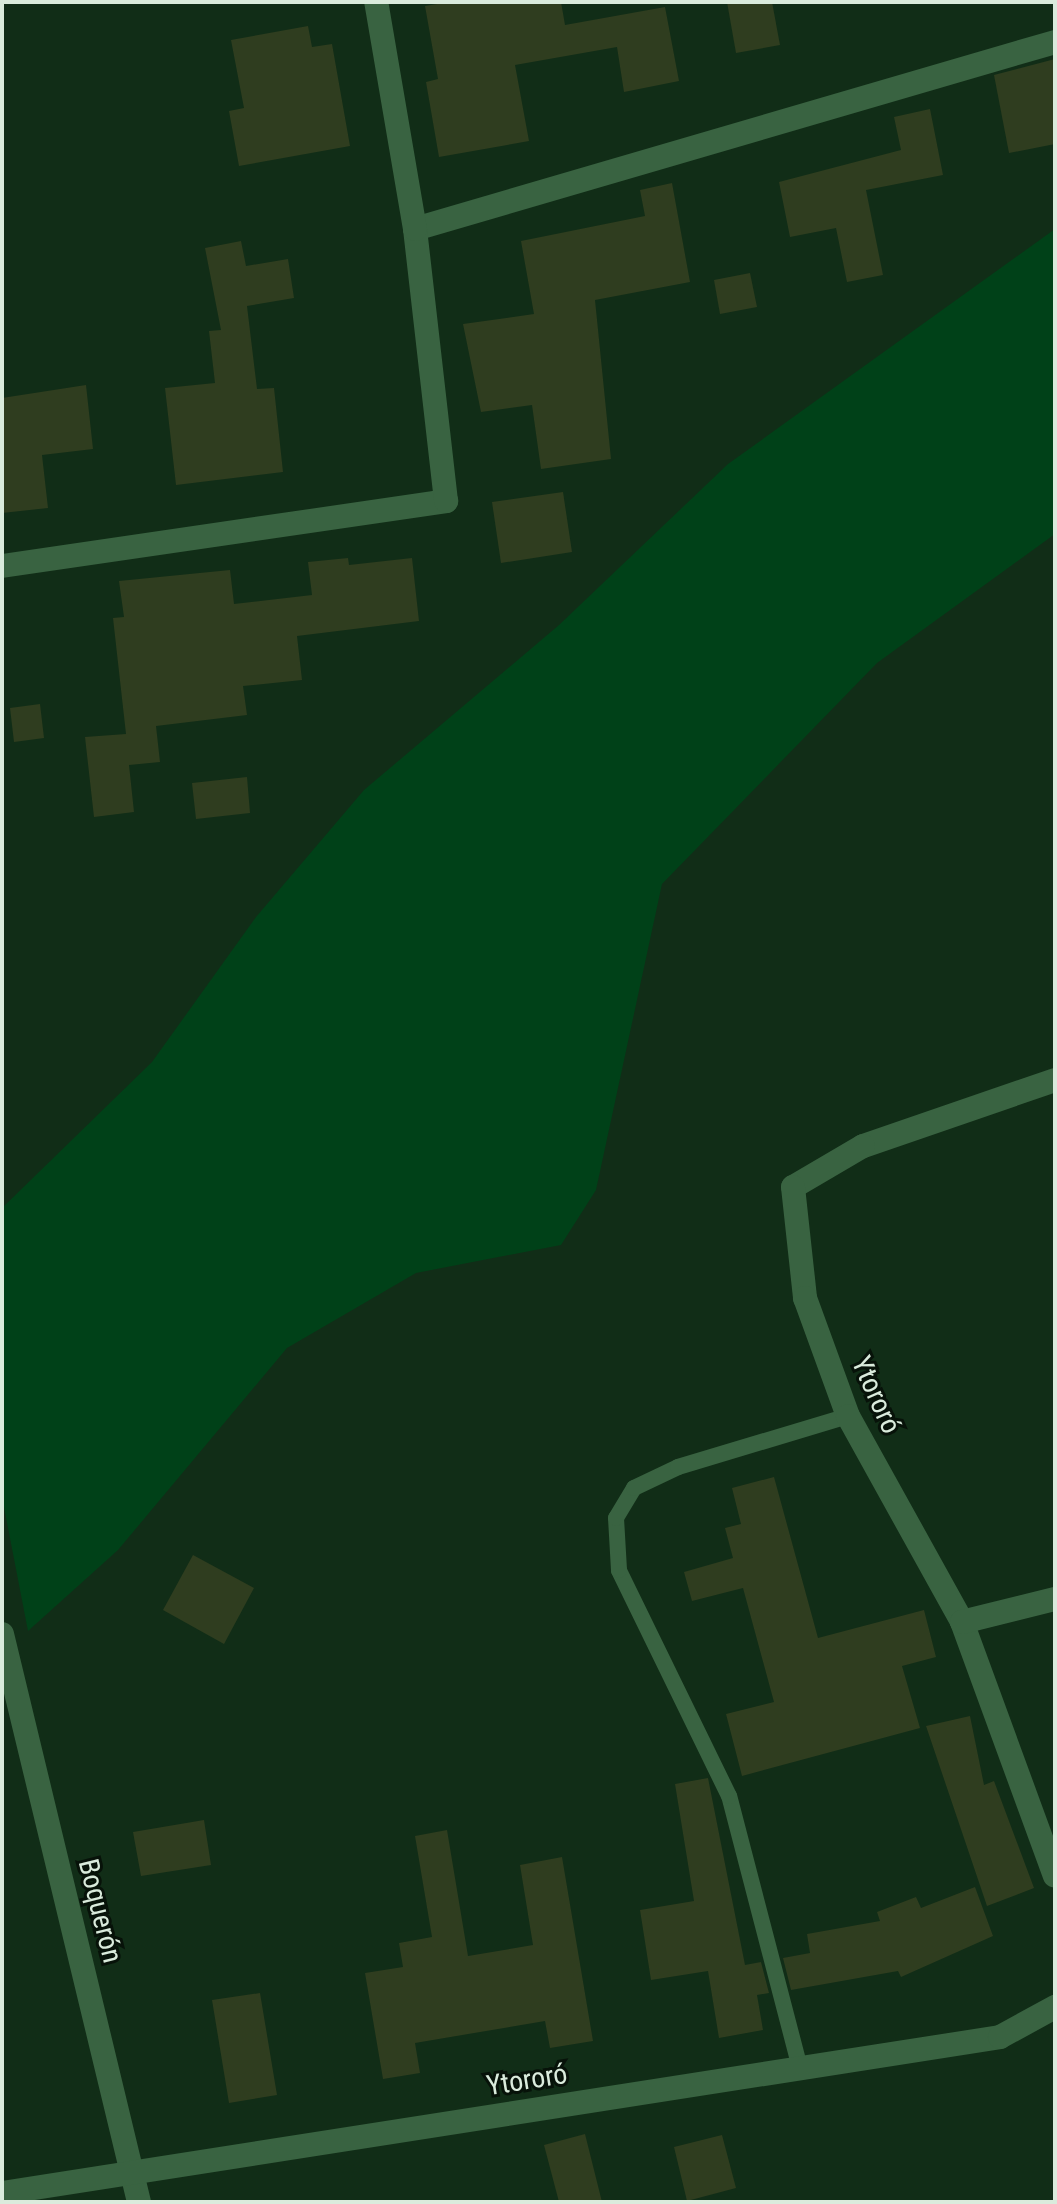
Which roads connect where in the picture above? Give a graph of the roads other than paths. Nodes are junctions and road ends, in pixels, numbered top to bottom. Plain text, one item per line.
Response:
1 (376, 2) edge
2 (1055, 42) edge
3 (415, 229) junction
4 (2, 566) edge
5 (1055, 1080) edge
6 (848, 1416) junction
7 (1055, 1599) edge
8 (962, 1622) junction
9 (2, 1634) edge
10 (1055, 1876) edge
11 (1055, 2007) edge
12 (800, 2068) junction
13 (133, 2171) junction
14 (2, 2193) edge
15 (139, 2202) edge

1 - 3 street
2 - 3 street
3 - 4 street
5 - 6 street, Ytororó
6 - 8 street, Ytororó
6 - 12 lane
7 - 8 street
8 - 10 street, Ytororó
9 - 13 street, Boquerón
11 - 12 street, Ytororó
12 - 13 street, Ytororó
13 - 14 street, Ytororó
13 - 15 street, Boquerón

